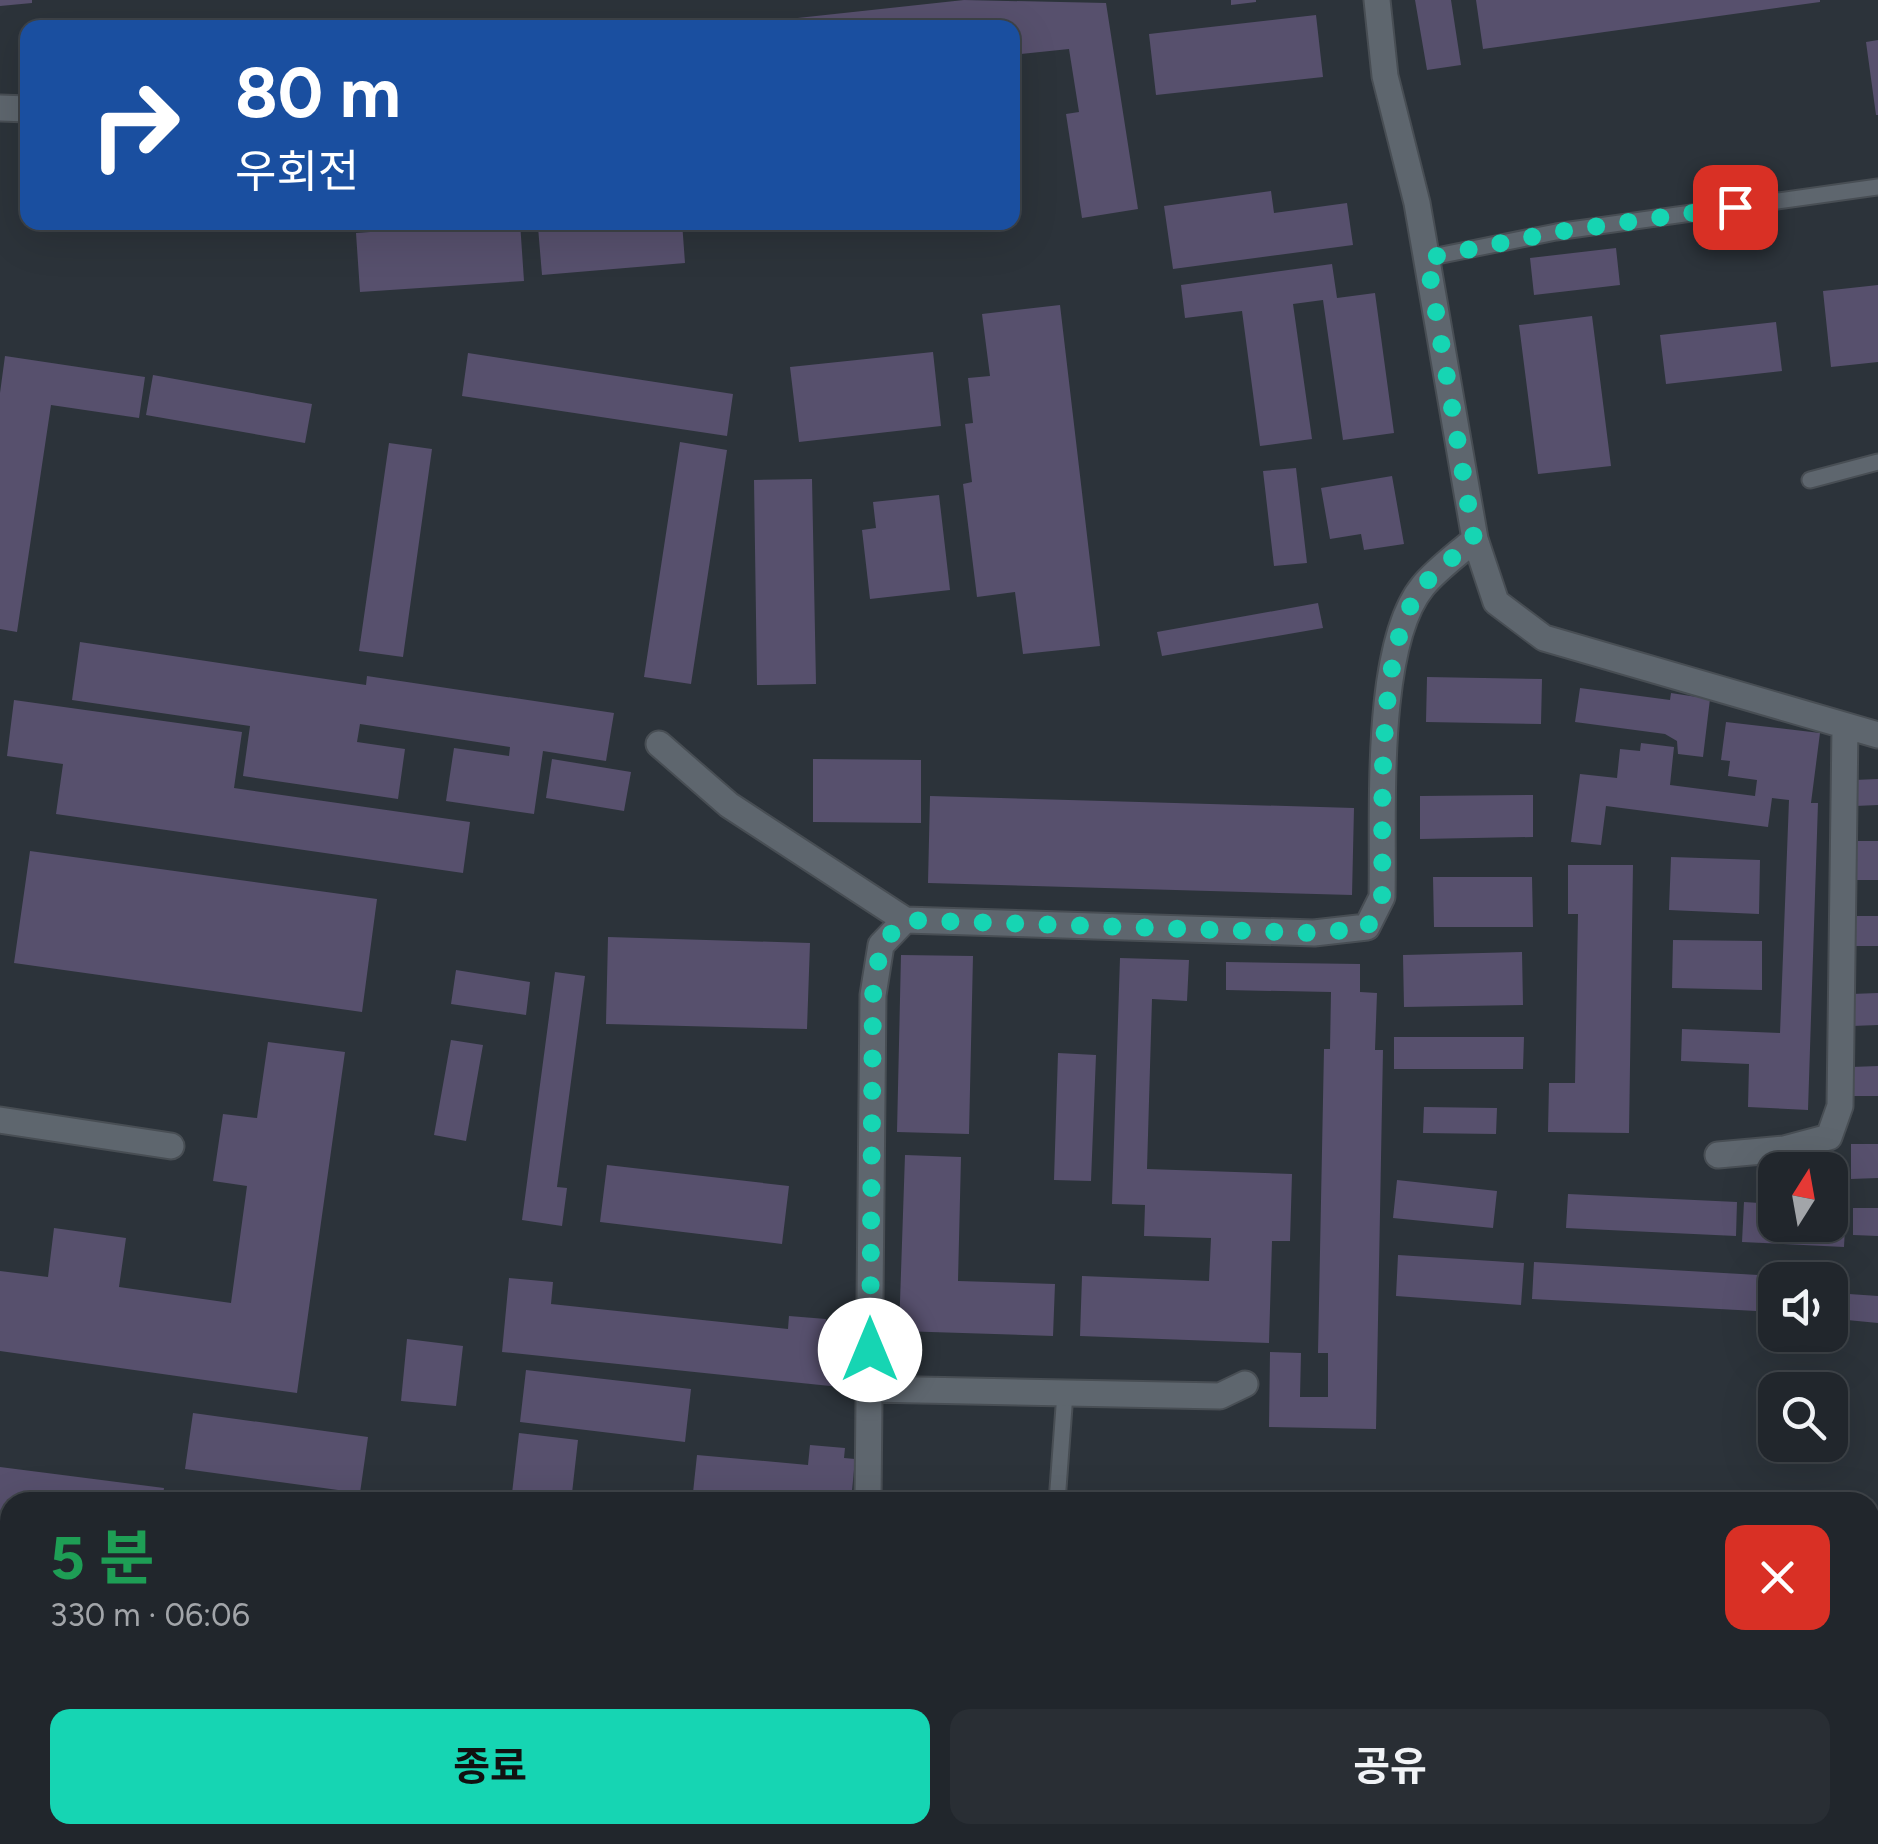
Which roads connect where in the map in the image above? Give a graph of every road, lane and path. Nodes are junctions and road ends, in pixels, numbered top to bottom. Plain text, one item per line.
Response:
1 (1377, 0) edge
2 (1878, 188) edge
3 (1427, 258) junction
4 (1878, 462) edge
5 (1810, 480) dead end
6 (1474, 539) junction
7 (1845, 726) junction
8 (1878, 736) edge
9 (659, 744) dead end
10 (905, 920) junction
11 (0, 1120) edge
12 (170, 1146) dead end
13 (1718, 1154) dead end
14 (1245, 1384) dead end
15 (870, 1389) junction
16 (1064, 1394) junction
17 (868, 1492) edge
18 (1058, 1492) edge

1 - 3 street
2 - 3 lane
3 - 6 street
4 - 5 lane
6 - 7 street
6 - 10 street
7 - 8 street
7 - 13 street
9 - 10 street
10 - 15 street
11 - 12 street
14 - 16 street
15 - 16 street
15 - 17 street
16 - 18 lane

